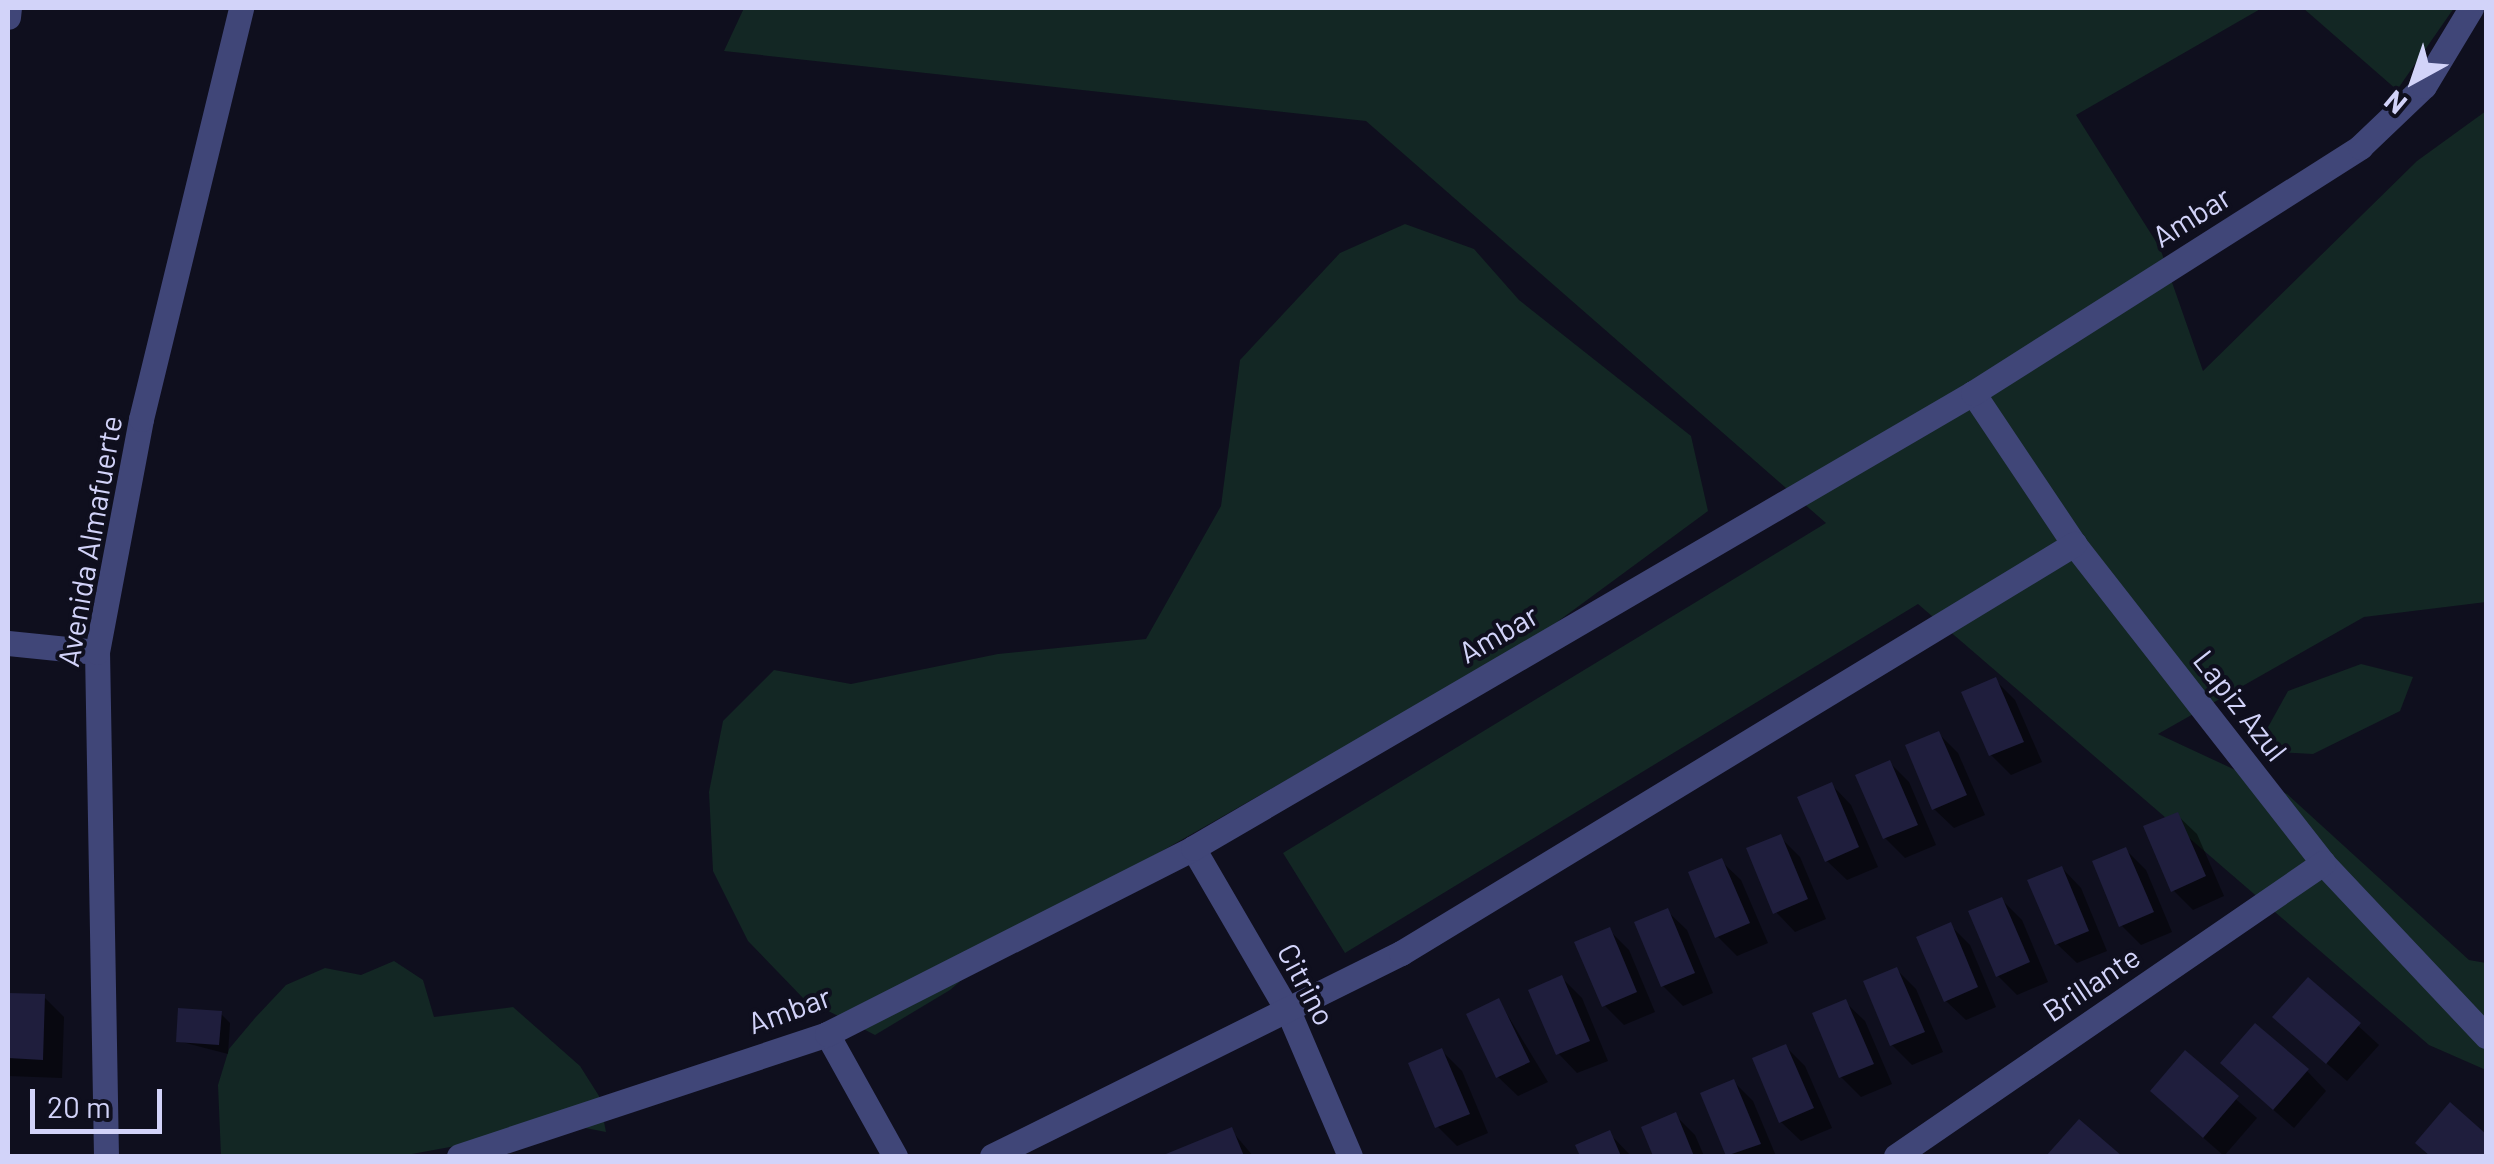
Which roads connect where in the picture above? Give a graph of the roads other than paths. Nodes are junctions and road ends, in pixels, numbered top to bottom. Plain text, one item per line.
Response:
1 (10, 8) edge
2 (241, 8) edge
3 (2472, 8) edge
4 (8, 17) edge
5 (2486, 17) edge
6 (1973, 393) junction
7 (2074, 544) junction
8 (8, 643) edge
9 (98, 652) junction
10 (1193, 848) junction
11 (2324, 863) junction
12 (1289, 1013) junction
13 (827, 1034) junction
14 (2486, 1036) edge
15 (106, 1156) edge
16 (460, 1156) edge
17 (895, 1156) edge
18 (992, 1156) edge
19 (1350, 1156) edge
20 (1896, 1156) edge

1 - 4 street
2 - 9 street, Avenida Almafuerte
3 - 5 street
3 - 6 street, Ambar
6 - 7 street, Lapiz Azul
6 - 10 street, Ambar
7 - 11 street, Lapiz Azul
7 - 12 street
8 - 9 street
9 - 15 street, Avenida Almafuerte
10 - 12 street, Citrino
10 - 13 street, Ambar
11 - 14 street, Lapiz Azul
11 - 20 street, Brillante
12 - 18 street
12 - 19 street, Citrino
13 - 16 street, Ambar
13 - 17 street

